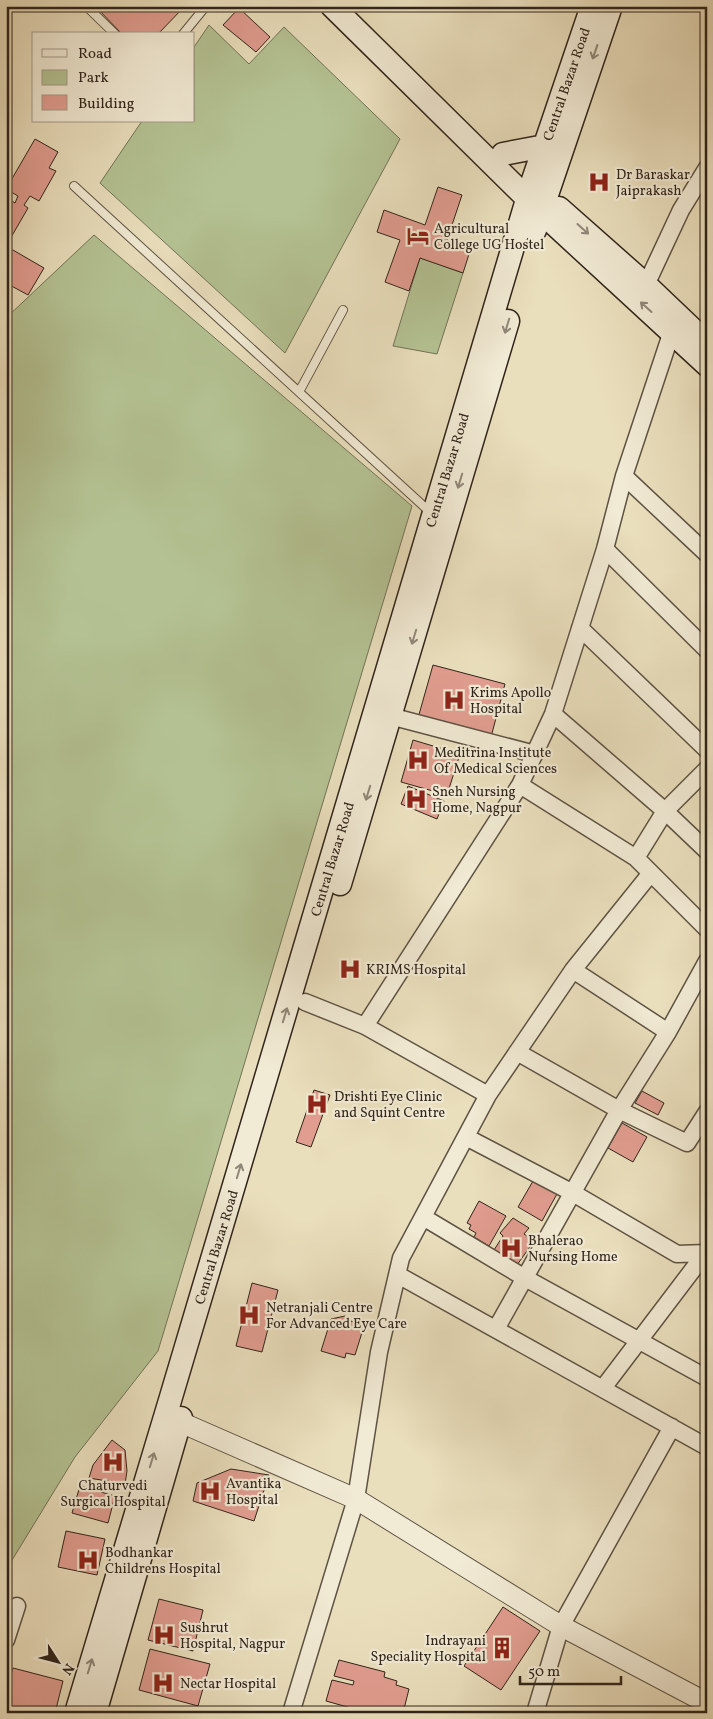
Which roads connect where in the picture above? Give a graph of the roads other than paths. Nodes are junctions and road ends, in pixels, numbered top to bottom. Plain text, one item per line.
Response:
1 (86, 6) edge
2 (206, 6) edge
3 (332, 6) edge
4 (353, 6) edge
5 (592, 6) edge
6 (611, 6) edge
7 (114, 32) edge
8 (185, 32) edge
9 (545, 146) junction
10 (504, 154) junction
11 (707, 168) edge
12 (74, 186) dead end
13 (537, 198) junction
14 (646, 285) junction
15 (343, 310) dead end
16 (672, 331) junction
17 (707, 343) edge
18 (707, 364) edge
19 (299, 392) junction
20 (624, 476) junction
21 (434, 515) junction
22 (605, 549) junction
23 (707, 554) edge
24 (580, 628) junction
25 (707, 650) edge
26 (553, 714) junction
27 (390, 716) junction
28 (707, 750) edge
29 (535, 754) junction
30 (707, 769) edge
31 (520, 786) junction
32 (665, 811) junction
33 (707, 851) edge
34 (636, 858) junction
35 (651, 873) junction
36 (707, 929) edge
37 (707, 961) edge
38 (573, 970) junction
39 (305, 1002) junction
40 (365, 1026) junction
41 (668, 1032) junction
42 (518, 1052) junction
43 (488, 1095) junction
44 (619, 1110) junction
45 (707, 1112) edge
46 (466, 1137) junction
47 (573, 1193) junction
48 (423, 1217) junction
49 (706, 1252) edge
50 (398, 1275) junction
51 (525, 1278) junction
52 (496, 1329) junction
53 (640, 1340) junction
54 (707, 1378) edge
55 (603, 1388) junction
56 (173, 1420) junction
57 (672, 1427) junction
58 (707, 1447) edge
59 (356, 1499) junction
60 (17, 1606) dead end
61 (561, 1626) junction
62 (6, 1640) edge
63 (707, 1703) edge
64 (76, 1713) edge
65 (95, 1713) edge
66 (290, 1713) edge
67 (535, 1713) edge

1 - 7 lane
2 - 8 lane
3 - 13 main road
4 - 10 main road
5 - 9 main road, Central Bazar Road
6 -> 13 main road, Central Bazar Road
9 - 10 main road
9 - 13 main road, Central Bazar Road
10 - 13 main road
11 - 14 street
12 - 19 lane
13 -> 14 main road
16 -> 13 main road
13 - 21 main road, Central Bazar Road
13 -> 27 main road, Central Bazar Road
14 - 17 main road
15 - 19 lane
16 - 18 main road
16 - 20 street
19 - 21 lane
20 - 22 street
20 - 23 street
56 -> 21 main road, Central Bazar Road
22 - 24 street
22 - 25 street
24 - 26 street
24 - 28 street
26 - 29 street
26 - 32 street
27 - 29 street
27 -> 39 main road, Central Bazar Road
29 - 31 street
30 - 32 street
31 - 34 street
31 - 40 street
32 - 33 street
32 - 34 street
34 - 35 street
35 - 36 street
35 - 38 street
37 - 41 street
38 - 41 street
38 - 42 street
39 - 40 street
39 - 56 main road, Central Bazar Road
40 - 43 street
41 - 44 street
42 - 43 street
42 - 44 street
43 - 46 street
44 - 45 street
44 - 47 street
46 - 47 street
46 - 48 street
47 - 49 street
47 - 51 street
48 - 50 street
48 - 51 street
49 - 53 street
50 - 52 street
50 - 59 street
51 - 52 street
51 - 53 street
52 - 55 street
53 - 54 street
53 - 55 street
55 - 57 street
56 - 59 street
64 -> 56 main road, Central Bazar Road
56 - 65 main road, Central Bazar Road
57 - 58 street
57 - 61 street
59 - 61 street
59 - 66 street
60 - 62 street
61 - 63 street
61 - 67 street

